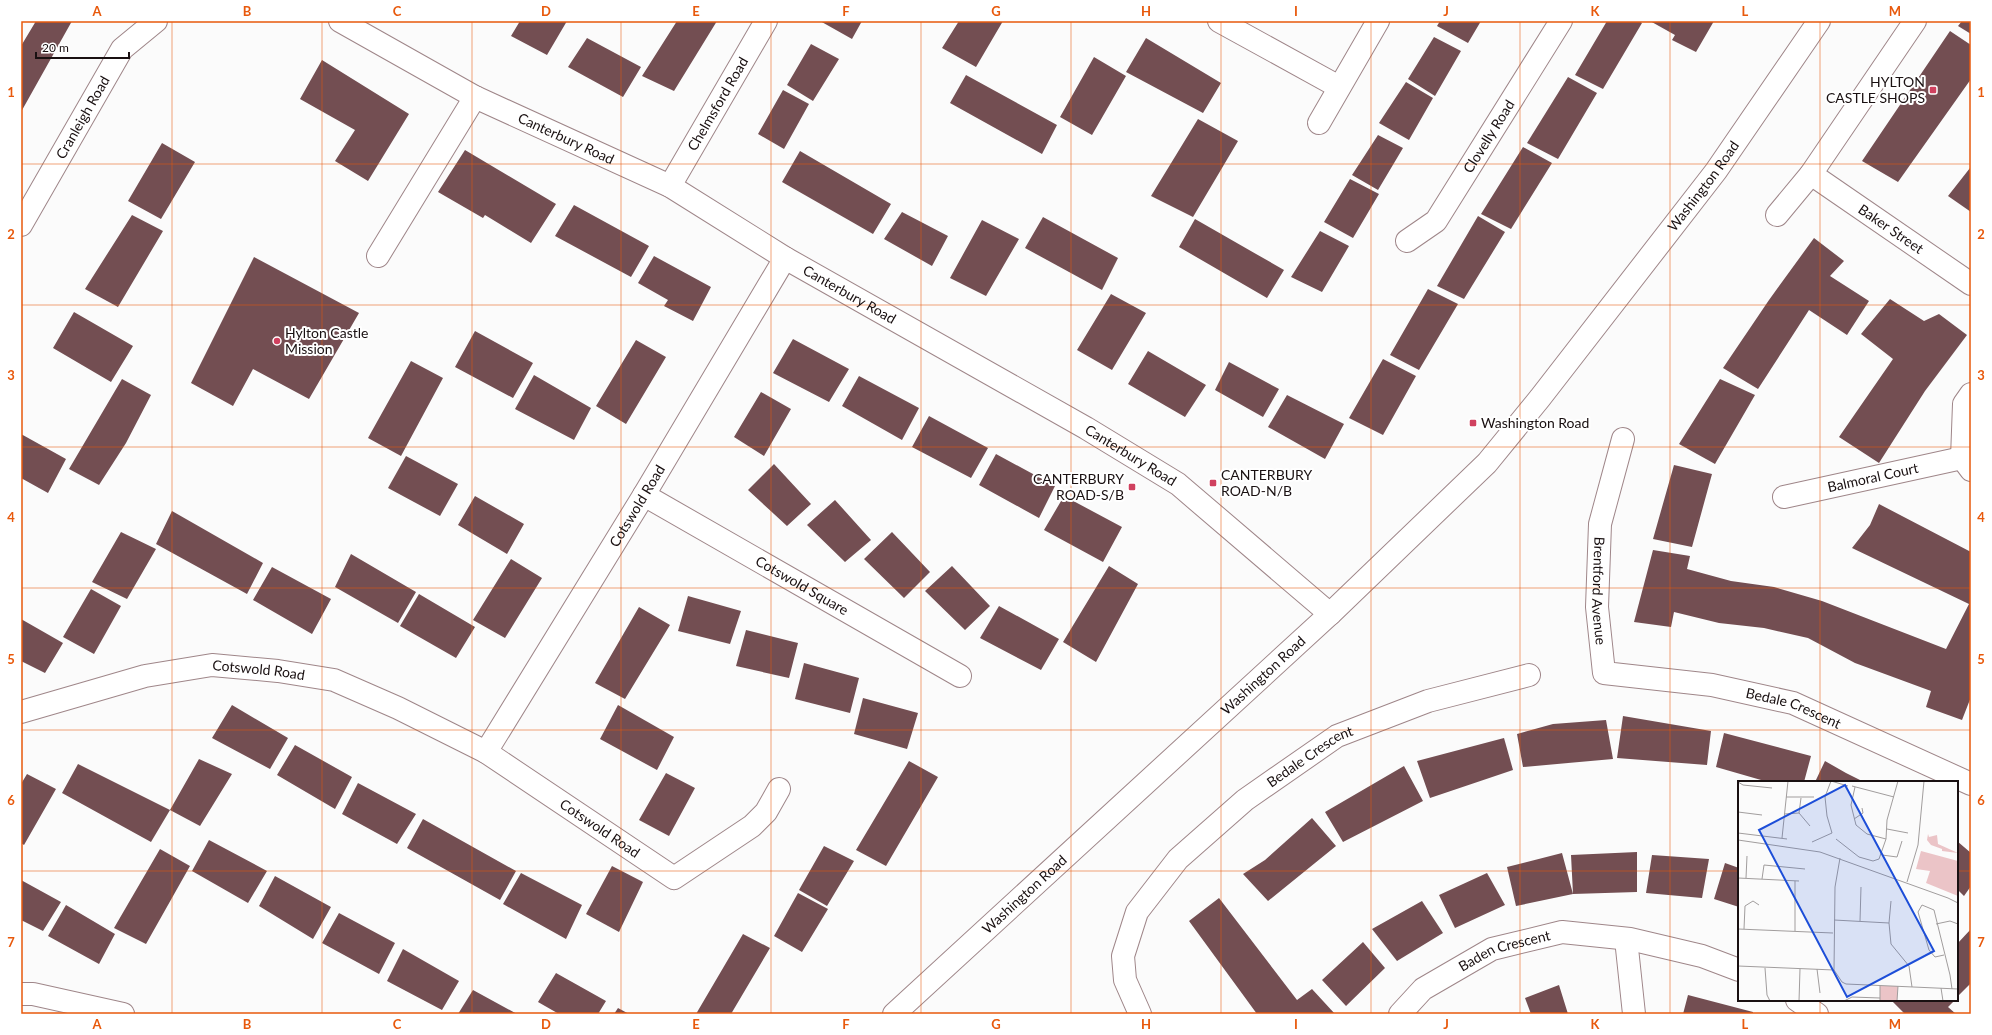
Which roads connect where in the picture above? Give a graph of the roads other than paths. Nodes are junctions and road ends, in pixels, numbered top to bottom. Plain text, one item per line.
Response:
1 (156, 21) edge
2 (340, 21) edge
3 (766, 21) edge
4 (1219, 21) edge
5 (1378, 21) edge
6 (1561, 21) edge
7 (1819, 21) edge
8 (1915, 21) edge
9 (1339, 87) junction
10 (475, 97) junction
11 (1318, 123) dead end
12 (1811, 174) junction
13 (670, 186) junction
14 (1778, 215) dead end
15 (21, 224) edge
16 (1407, 241) dead end
17 (378, 256) dead end
18 (785, 258) junction
19 (1971, 284) edge
20 (1971, 394) edge
21 (1623, 439) dead end
22 (1967, 464) edge
23 (644, 496) junction
24 (1784, 497) dead end
25 (1330, 614) junction
26 (1604, 672) joint
27 (1529, 675) dead end
28 (960, 676) dead end
29 (21, 712) edge
30 (486, 752) junction
31 (1971, 784) edge
32 (779, 789) dead end
33 (1626, 939) junction
34 (1738, 970) edge
35 (21, 994) edge
36 (1798, 1001) edge
37 (124, 1014) edge
38 (894, 1014) edge
39 (1140, 1014) edge
40 (1400, 1014) edge
41 (1634, 1014) edge
42 (1817, 1014) edge

1 - 15 street, Cranleigh Road
2 - 10 street, Canterbury Road
3 - 13 street, Chelmsford Road
4 - 9 street
5 - 9 street
6 - 16 street, Clovelly Road
7 - 25 street, Washington Road
8 - 12 street
9 - 11 street
10 - 13 street, Canterbury Road
10 - 17 street
12 - 14 street
12 - 19 street, Baker Street
13 - 18 street, Canterbury Road
18 - 23 street, Cotswold Road
18 - 25 street, Canterbury Road
20 - 22 street
21 - 26 street, Brentford Avenue
22 - 24 street, Balmoral Court
23 - 28 street, Cotswold Square
23 - 30 street, Cotswold Road
25 - 38 street, Washington Road
26 - 31 street, Bedale Crescent
27 - 39 street, Bedale Crescent
29 - 30 street, Cotswold Road
30 - 32 street, Cotswold Road
33 - 34 street, Baden Crescent
33 - 40 street, Baden Crescent
33 - 41 street
35 - 37 street
36 - 42 street

